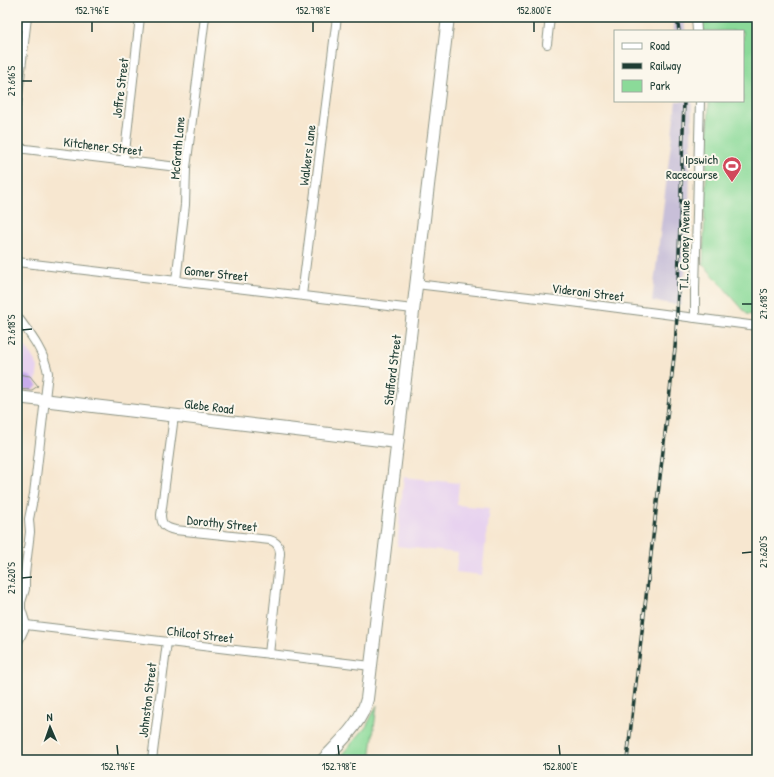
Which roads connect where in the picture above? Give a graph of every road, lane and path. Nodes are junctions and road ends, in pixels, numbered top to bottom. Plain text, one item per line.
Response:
1 (27, 17) edge
2 (140, 17) edge
3 (205, 17) edge
4 (337, 17) edge
5 (448, 17) edge
6 (550, 17) edge
7 (696, 17) edge
8 (697, 30) edge
9 (547, 44) dead end
10 (700, 102) edge
11 (17, 104) edge
12 (17, 148) edge
13 (124, 161) junction
14 (186, 168) junction
15 (17, 262) edge
16 (176, 281) junction
17 (416, 284) junction
18 (302, 295) junction
19 (413, 309) junction
20 (17, 316) edge
21 (695, 318) junction
22 (757, 326) edge
23 (18, 355) edge
24 (17, 361) edge
25 (17, 397) edge
26 (45, 401) junction
27 (174, 416) junction
28 (398, 442) junction
29 (26, 625) junction
30 (167, 642) junction
31 (17, 644) edge
32 (269, 654) junction
33 (371, 666) junction
34 (152, 760) edge
35 (323, 760) edge

1 - 11 street
2 - 13 street, Joffre Street
3 - 14 street, McGrath Lane
4 - 18 street, Walkers Lane
5 - 17 main road, Stafford Street
6 - 9 street
7 - 8 street
10 - 21 street, T.L. Cooney Avenue
12 - 13 street, Kitchener Street
13 - 14 street, Kitchener Street
14 - 16 street, McGrath Lane
15 - 16 street, Gomer Street
16 - 18 street, Gomer Street
17 - 19 main road, Stafford Street
17 - 21 street, Videroni Street
18 - 19 street, Gomer Street
19 - 28 main road, Stafford Street
20 - 26 street
21 - 22 street, Videroni Street
23 - 24 path
25 - 26 main road, Glebe Road
26 - 27 main road, Glebe Road
26 - 29 street
27 - 28 main road, Glebe Road
27 - 32 street, Dorothy Street
28 - 33 main road, Stafford Street
29 - 30 street, Chilcot Street
29 - 31 street
30 - 32 street, Chilcot Street
30 - 34 street, Johnston Street
32 - 33 street, Chilcot Street
33 - 35 main road, Stafford Street

